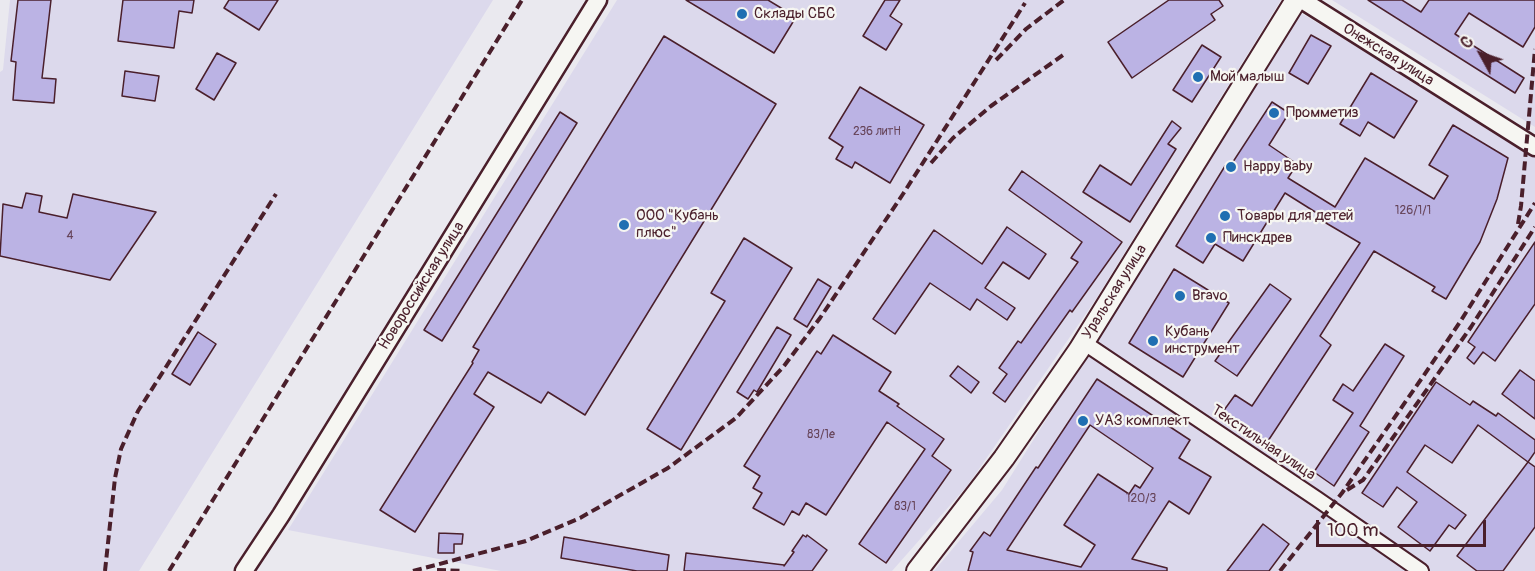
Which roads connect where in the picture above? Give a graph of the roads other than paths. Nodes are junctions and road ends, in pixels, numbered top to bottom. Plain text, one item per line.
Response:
1 (598, 0) edge
2 (1299, 0) edge
3 (1535, 147) edge
4 (1085, 343) junction
5 (923, 567) edge
6 (244, 571) edge
7 (1421, 571) edge

1 - 6 street, Новороссийская улица
2 - 3 street, Онежская улица
2 - 4 main road, Уральская улица
4 - 5 main road, Уральская улица
4 - 7 street, Текстильная улица

